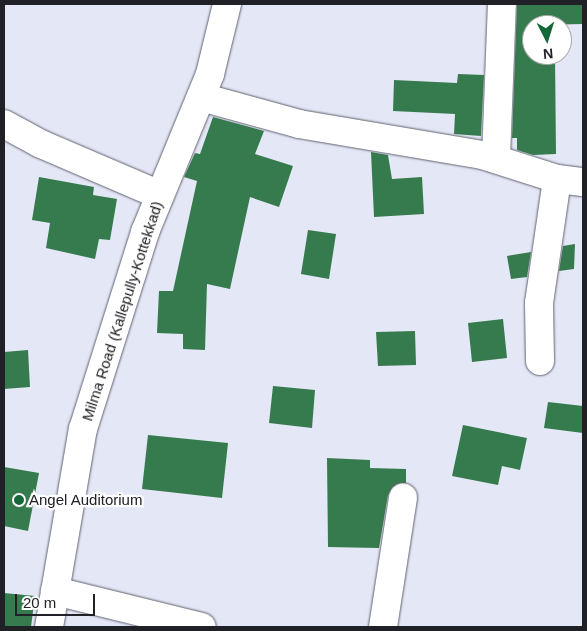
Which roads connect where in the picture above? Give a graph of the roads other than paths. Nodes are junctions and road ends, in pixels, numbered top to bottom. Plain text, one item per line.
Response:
1 (227, 4) edge
2 (502, 4) edge
3 (201, 97) junction
4 (4, 124) edge
5 (496, 158) junction
6 (570, 180) edge
7 (160, 195) junction
8 (540, 361) dead end
9 (403, 498) dead end
10 (55, 591) junction
11 (49, 627) edge
12 (202, 627) edge
13 (384, 627) edge

1 - 3 street, Milma Road (Kallepully-Kottekkad)
2 - 5 street
3 - 5 street
3 - 7 street, Milma Road (Kallepully-Kottekkad)
4 - 7 street
5 - 6 street
6 - 8 street
7 - 10 street, Milma Road (Kallepully-Kottekkad)
9 - 13 street
10 - 11 street, Milma Road (Kallepully-Kottekkad)
10 - 12 street

